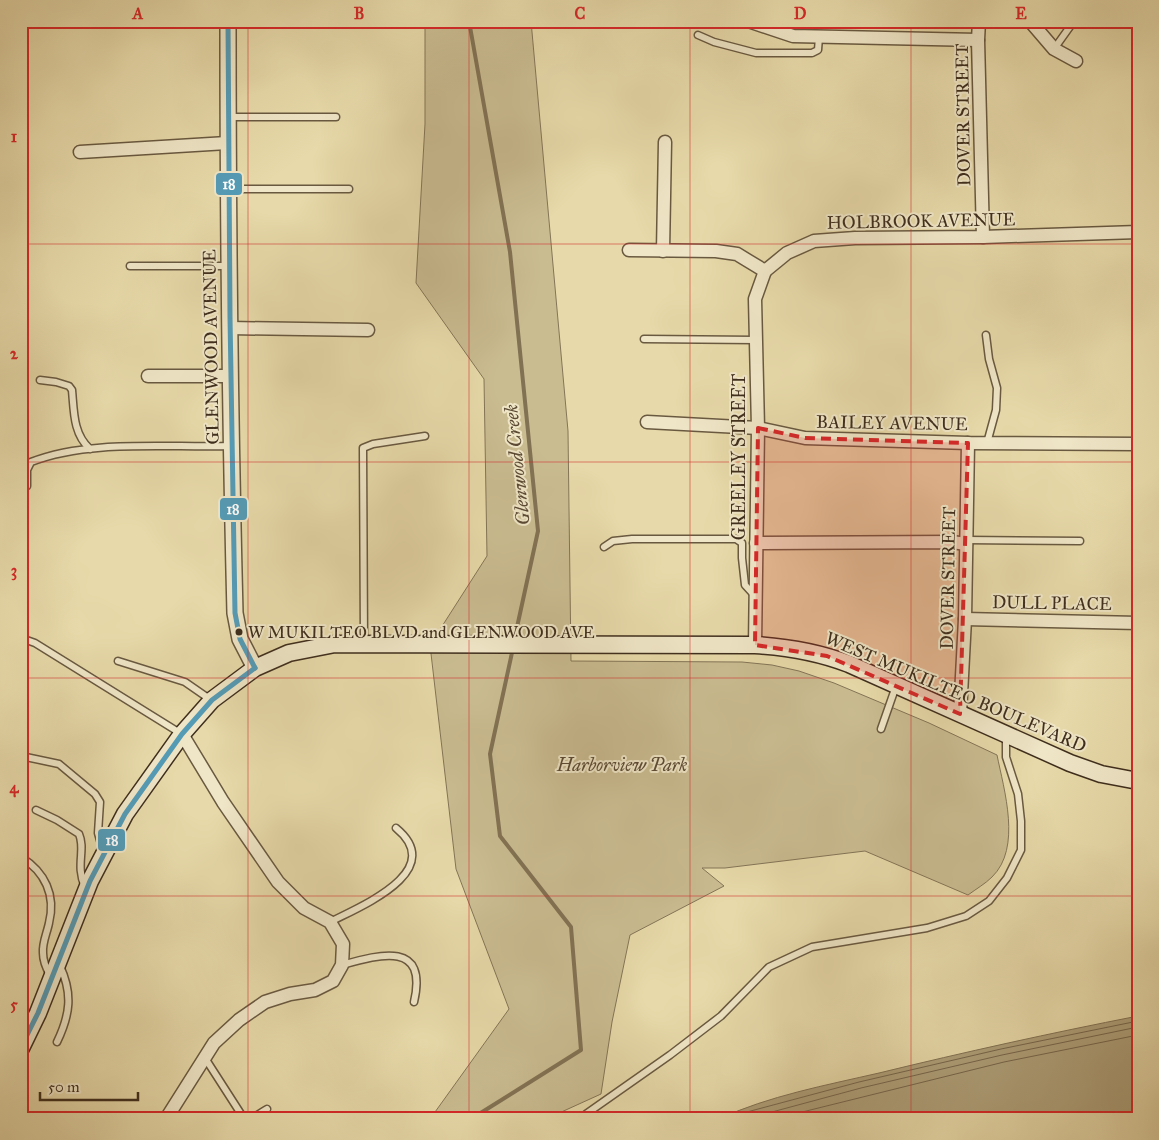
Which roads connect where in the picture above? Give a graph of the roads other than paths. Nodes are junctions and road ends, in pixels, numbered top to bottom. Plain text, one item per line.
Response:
1 (748, 21) edge
2 (979, 21) edge
3 (1030, 21) edge
4 (1074, 21) edge
5 (381, 22) edge
6 (228, 23) edge
7 (698, 35) dead end
8 (819, 37) junction
9 (978, 40) junction
10 (1054, 49) junction
11 (1076, 61) dead end
12 (336, 116) dead end
13 (228, 117) junction
14 (665, 142) dead end
15 (227, 143) junction
16 (80, 152) dead end
17 (228, 189) junction
18 (349, 189) dead end
19 (1138, 232) edge
20 (983, 237) junction
21 (629, 250) dead end
22 (664, 251) junction
23 (130, 266) dead end
24 (229, 266) junction
25 (765, 271) junction
26 (230, 328) junction
27 (368, 330) dead end
28 (986, 335) dead end
29 (644, 339) dead end
30 (756, 340) junction
31 (148, 376) dead end
32 (231, 376) junction
33 (40, 380) dead end
34 (647, 422) dead end
35 (758, 428) junction
36 (425, 436) dead end
37 (968, 443) junction
38 (987, 443) junction
39 (1138, 444) edge
40 (231, 446) junction
41 (90, 449) junction
42 (27, 486) dead end
43 (1080, 540) dead end
44 (966, 542) junction
45 (756, 543) junction
46 (604, 548) dead end
47 (756, 596) junction
48 (965, 619) junction
49 (1138, 623) edge
50 (21, 638) edge
51 (364, 644) junction
52 (755, 645) junction
53 (118, 661) dead end
54 (255, 668) junction
55 (896, 685) junction
56 (212, 700) junction
57 (960, 714) junction
58 (881, 729) dead end
59 (182, 734) junction
60 (1006, 735) junction
61 (21, 756) edge
62 (1138, 780) edge
63 (36, 810) dead end
64 (396, 828) dead end
65 (104, 855) junction
66 (21, 857) edge
67 (87, 890) junction
68 (330, 922) junction
69 (342, 965) junction
70 (55, 970) junction
71 (414, 1002) dead end
72 (57, 1042) dead end
73 (21, 1048) edge
74 (205, 1058) junction
75 (267, 1109) dead end
76 (586, 1114) dead end
77 (166, 1119) edge

1 - 8 street
2 - 9 street, DOVER STREET
3 - 10 street
4 - 10 lane
5 - 6 lane
6 - 13 street, GLENWOOD AVENUE
7 - 8 lane
8 - 9 street
9 - 20 street, DOVER STREET
10 - 11 street
12 - 13 lane
13 - 15 street, GLENWOOD AVENUE
14 - 22 street
15 - 16 street
15 - 17 street, GLENWOOD AVENUE
17 - 18 lane
17 - 24 street, GLENWOOD AVENUE
19 - 20 street, HOLBROOK AVENUE
20 - 25 street, HOLBROOK AVENUE
21 - 22 street
22 - 25 street
23 - 24 lane
24 - 26 street, GLENWOOD AVENUE
25 - 30 street, GREELEY STREET
26 - 27 street
26 - 32 street, GLENWOOD AVENUE
28 - 38 lane
29 - 30 lane
30 - 35 street, GREELEY STREET
31 - 32 street
32 - 40 street, GLENWOOD AVENUE
33 - 41 lane
34 - 35 street, BAILEY AVENUE
35 - 37 street, BAILEY AVENUE
35 - 45 street, GREELEY STREET
36 - 51 lane
37 - 38 street, BAILEY AVENUE
37 - 44 street, DOVER STREET
38 - 39 street, BAILEY AVENUE
40 - 41 lane
40 - 54 street, GLENWOOD AVENUE
41 - 42 lane
43 - 44 lane
44 - 45 street
44 - 48 street, DOVER STREET
45 - 47 street, GREELEY STREET
46 - 47 lane
47 - 52 street, GREELEY STREET
48 - 49 street, DULL PLACE
48 - 57 street, DOVER STREET
50 - 59 lane
51 - 52 main road, WEST MUKILTEO BOULEVARD
51 - 54 main road, WEST MUKILTEO BOULEVARD
52 - 55 main road, WEST MUKILTEO BOULEVARD
53 - 56 lane
54 - 56 main road, WEST MUKILTEO BOULEVARD
55 - 57 main road, WEST MUKILTEO BOULEVARD
55 - 58 lane
56 - 59 main road, WEST MUKILTEO BOULEVARD
57 - 60 main road, WEST MUKILTEO BOULEVARD
59 - 65 main road, WEST MUKILTEO BOULEVARD
59 - 68 street
60 - 62 main road, WEST MUKILTEO BOULEVARD
60 - 76 lane
61 - 65 lane
63 - 67 lane
64 - 68 lane
65 - 67 main road, WEST MUKILTEO BOULEVARD
66 - 70 lane
67 - 70 main road, WEST MUKILTEO BOULEVARD
68 - 69 street
69 - 71 lane
69 - 74 street
70 - 72 lane
70 - 73 main road, WEST MUKILTEO BOULEVARD
74 - 75 lane
74 - 77 street

